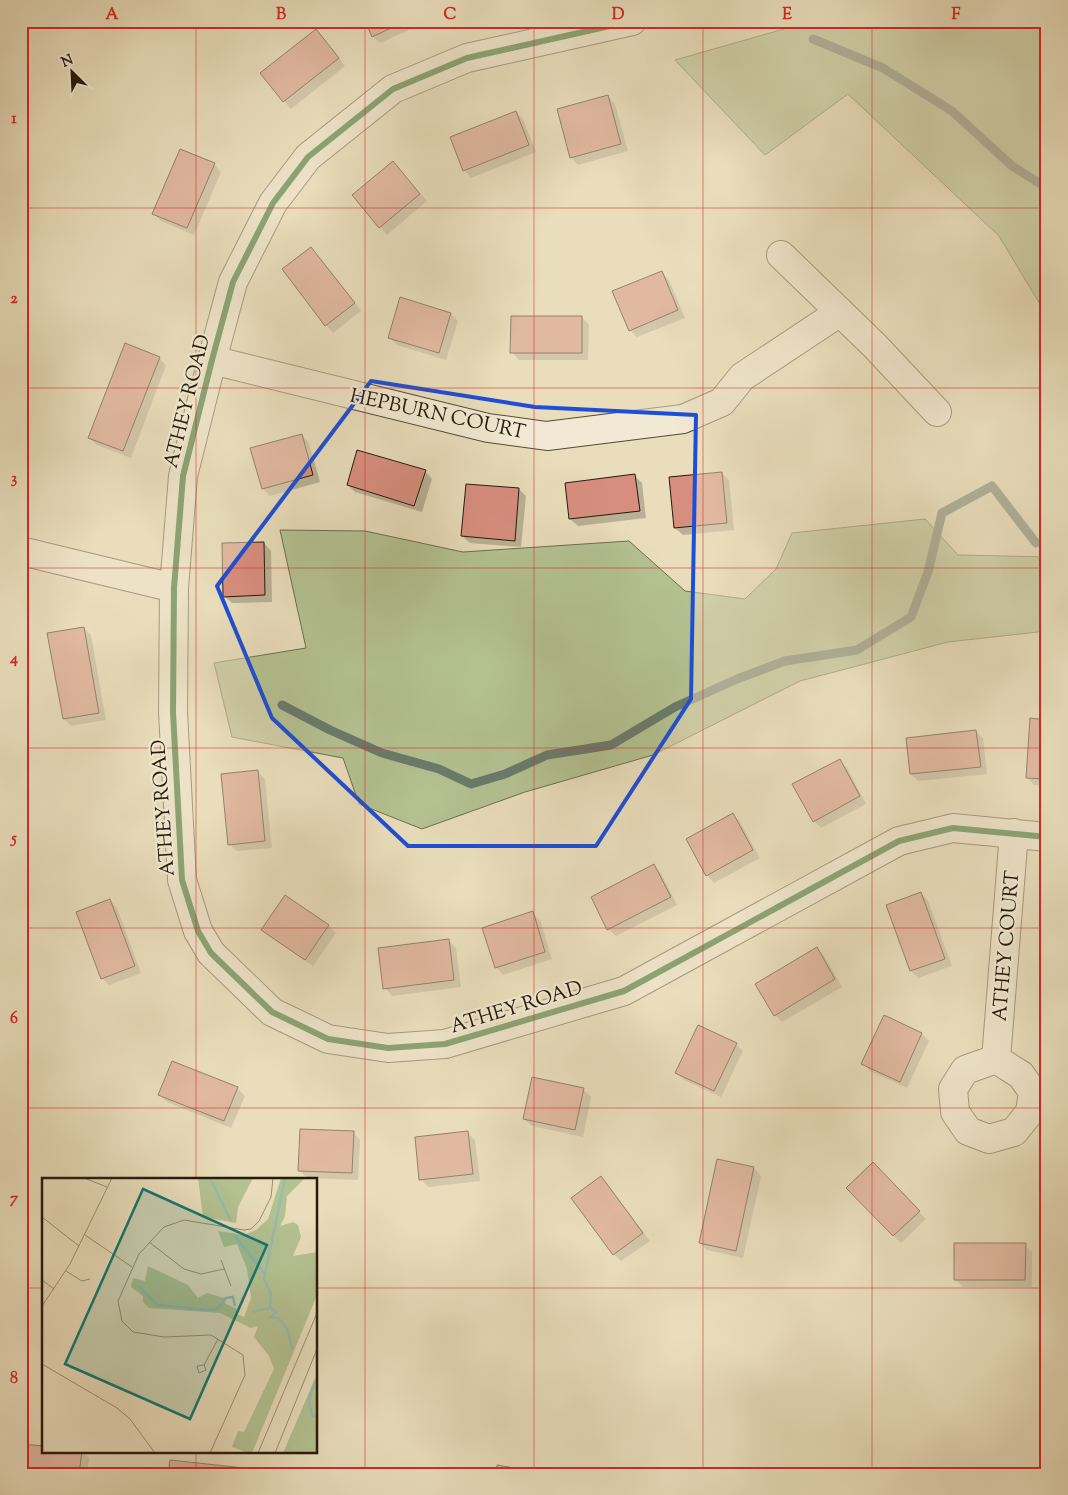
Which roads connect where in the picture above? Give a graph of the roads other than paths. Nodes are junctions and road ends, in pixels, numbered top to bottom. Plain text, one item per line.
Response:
1 (632, 21) edge
2 (781, 255) dead end
3 (840, 312) junction
4 (212, 360) junction
5 (937, 412) dead end
6 (21, 550) edge
7 (174, 588) junction
8 (1014, 833) junction
9 (1047, 837) edge
10 (996, 1059) dead end

1 - 4 street, ATHEY ROAD
2 - 3 street
3 - 4 street, HEPBURN COURT
3 - 5 street
4 - 7 street, ATHEY ROAD
6 - 7 street
7 - 8 street, ATHEY ROAD
8 - 9 street, ATHEY ROAD
8 - 10 street, ATHEY COURT

